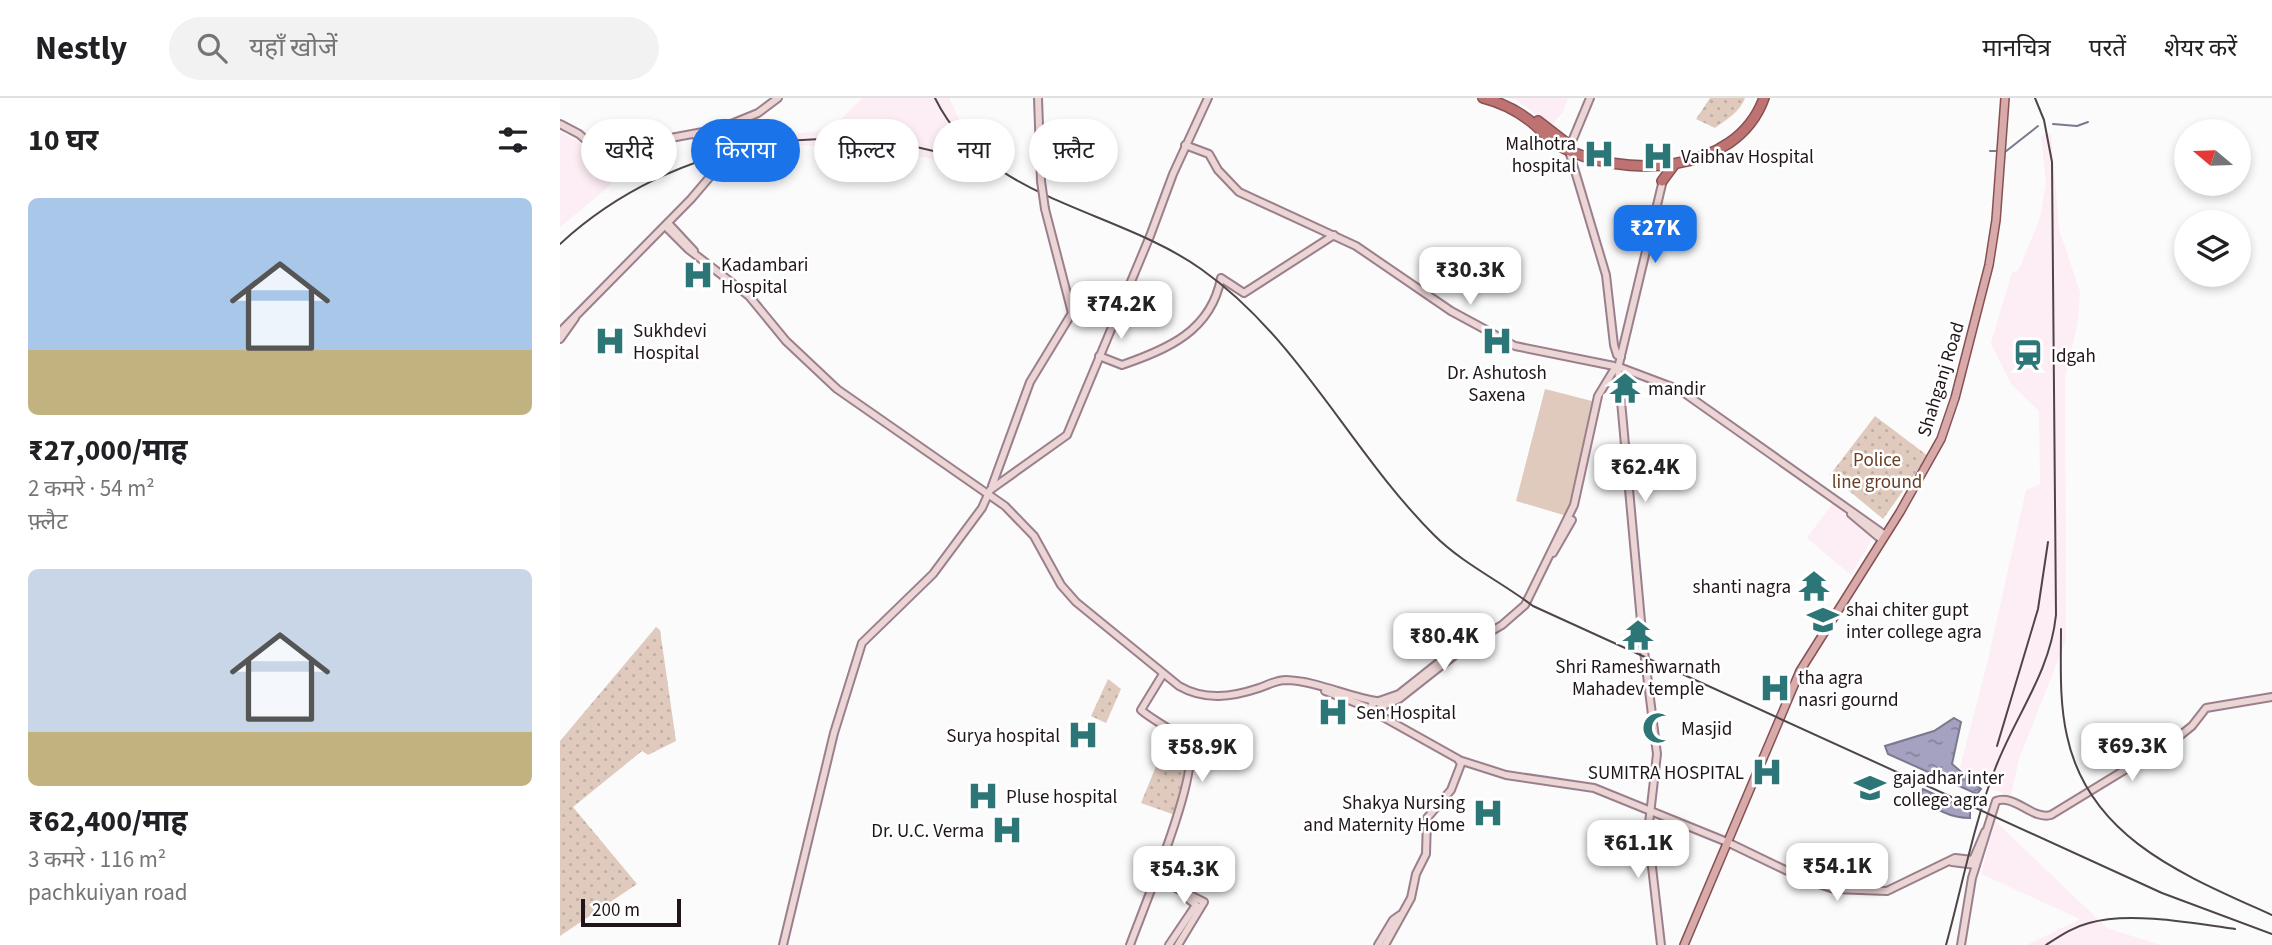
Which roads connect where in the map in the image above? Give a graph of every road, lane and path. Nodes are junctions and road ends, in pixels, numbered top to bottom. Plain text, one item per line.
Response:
1 (778, 98) edge
2 (1038, 98) edge
3 (1208, 98) edge
4 (1483, 98) edge
5 (1497, 98) edge
6 (1590, 98) edge
7 (1762, 98) edge
8 (2005, 98) edge
9 (743, 119) edge
10 (560, 124) edge
11 (1544, 129) junction
12 (690, 134) edge
13 (1185, 145) junction
14 (1570, 148) junction
15 (1665, 164) junction
16 (1650, 167) junction
17 (706, 182) edge
18 (1661, 182) junction
19 (667, 225) junction
20 (1334, 235) junction
21 (575, 318) junction
22 (560, 332) edge
23 (560, 339) edge
24 (1099, 356) junction
25 (1618, 364) junction
26 (990, 491) junction
27 (1881, 536) junction
28 (1163, 674) junction
29 (2272, 698) edge
30 (1378, 707) junction
31 (1459, 760) junction
32 (1472, 765) junction
33 (1458, 778) junction
34 (1650, 813) junction
35 (1727, 842) junction
36 (1975, 863) junction
37 (1154, 879) junction
38 (1400, 915) junction
39 (783, 945) edge
40 (1130, 945) edge
41 (1169, 945) edge
42 (1178, 945) edge
43 (1378, 945) edge
44 (1385, 945) edge
45 (1661, 945) edge
46 (1684, 945) edge
47 (1961, 945) edge

1 - 9 main road
2 - 26 main road, bridge
3 - 13 main road
4 - 11 highway
5 - 11 highway
6 - 14 main road
7 - 15 highway
8 - 27 main road, Shahganj Road
10 - 12 main road
11 - 14 highway
13 - 20 main road
13 - 24 main road
14 - 15 highway
14 - 16 highway
14 - 25 main road
15 - 16 highway
15 - 18 highway
16 - 18 highway
17 - 19 main road
18 - 25 main road
19 - 21 main road
19 - 26 main road
20 - 24 main road
20 - 25 main road
21 - 22 main road
21 - 23 main road
24 - 26 main road
25 - 27 main road
25 - 30 main road
25 - 34 main road
26 - 28 main road
26 - 39 main road
27 - 35 main road, Shahganj Road
28 - 30 main road
28 - 37 main road
29 - 36 main road
30 - 31 main road
31 - 32 main road
31 - 33 main road
32 - 33 main road
32 - 34 main road
33 - 38 main road
34 - 35 main road
34 - 45 main road
35 - 36 main road
35 - 46 main road
36 - 47 main road
37 - 40 main road
37 - 41 main road
37 - 42 main road
38 - 43 main road
38 - 44 main road

